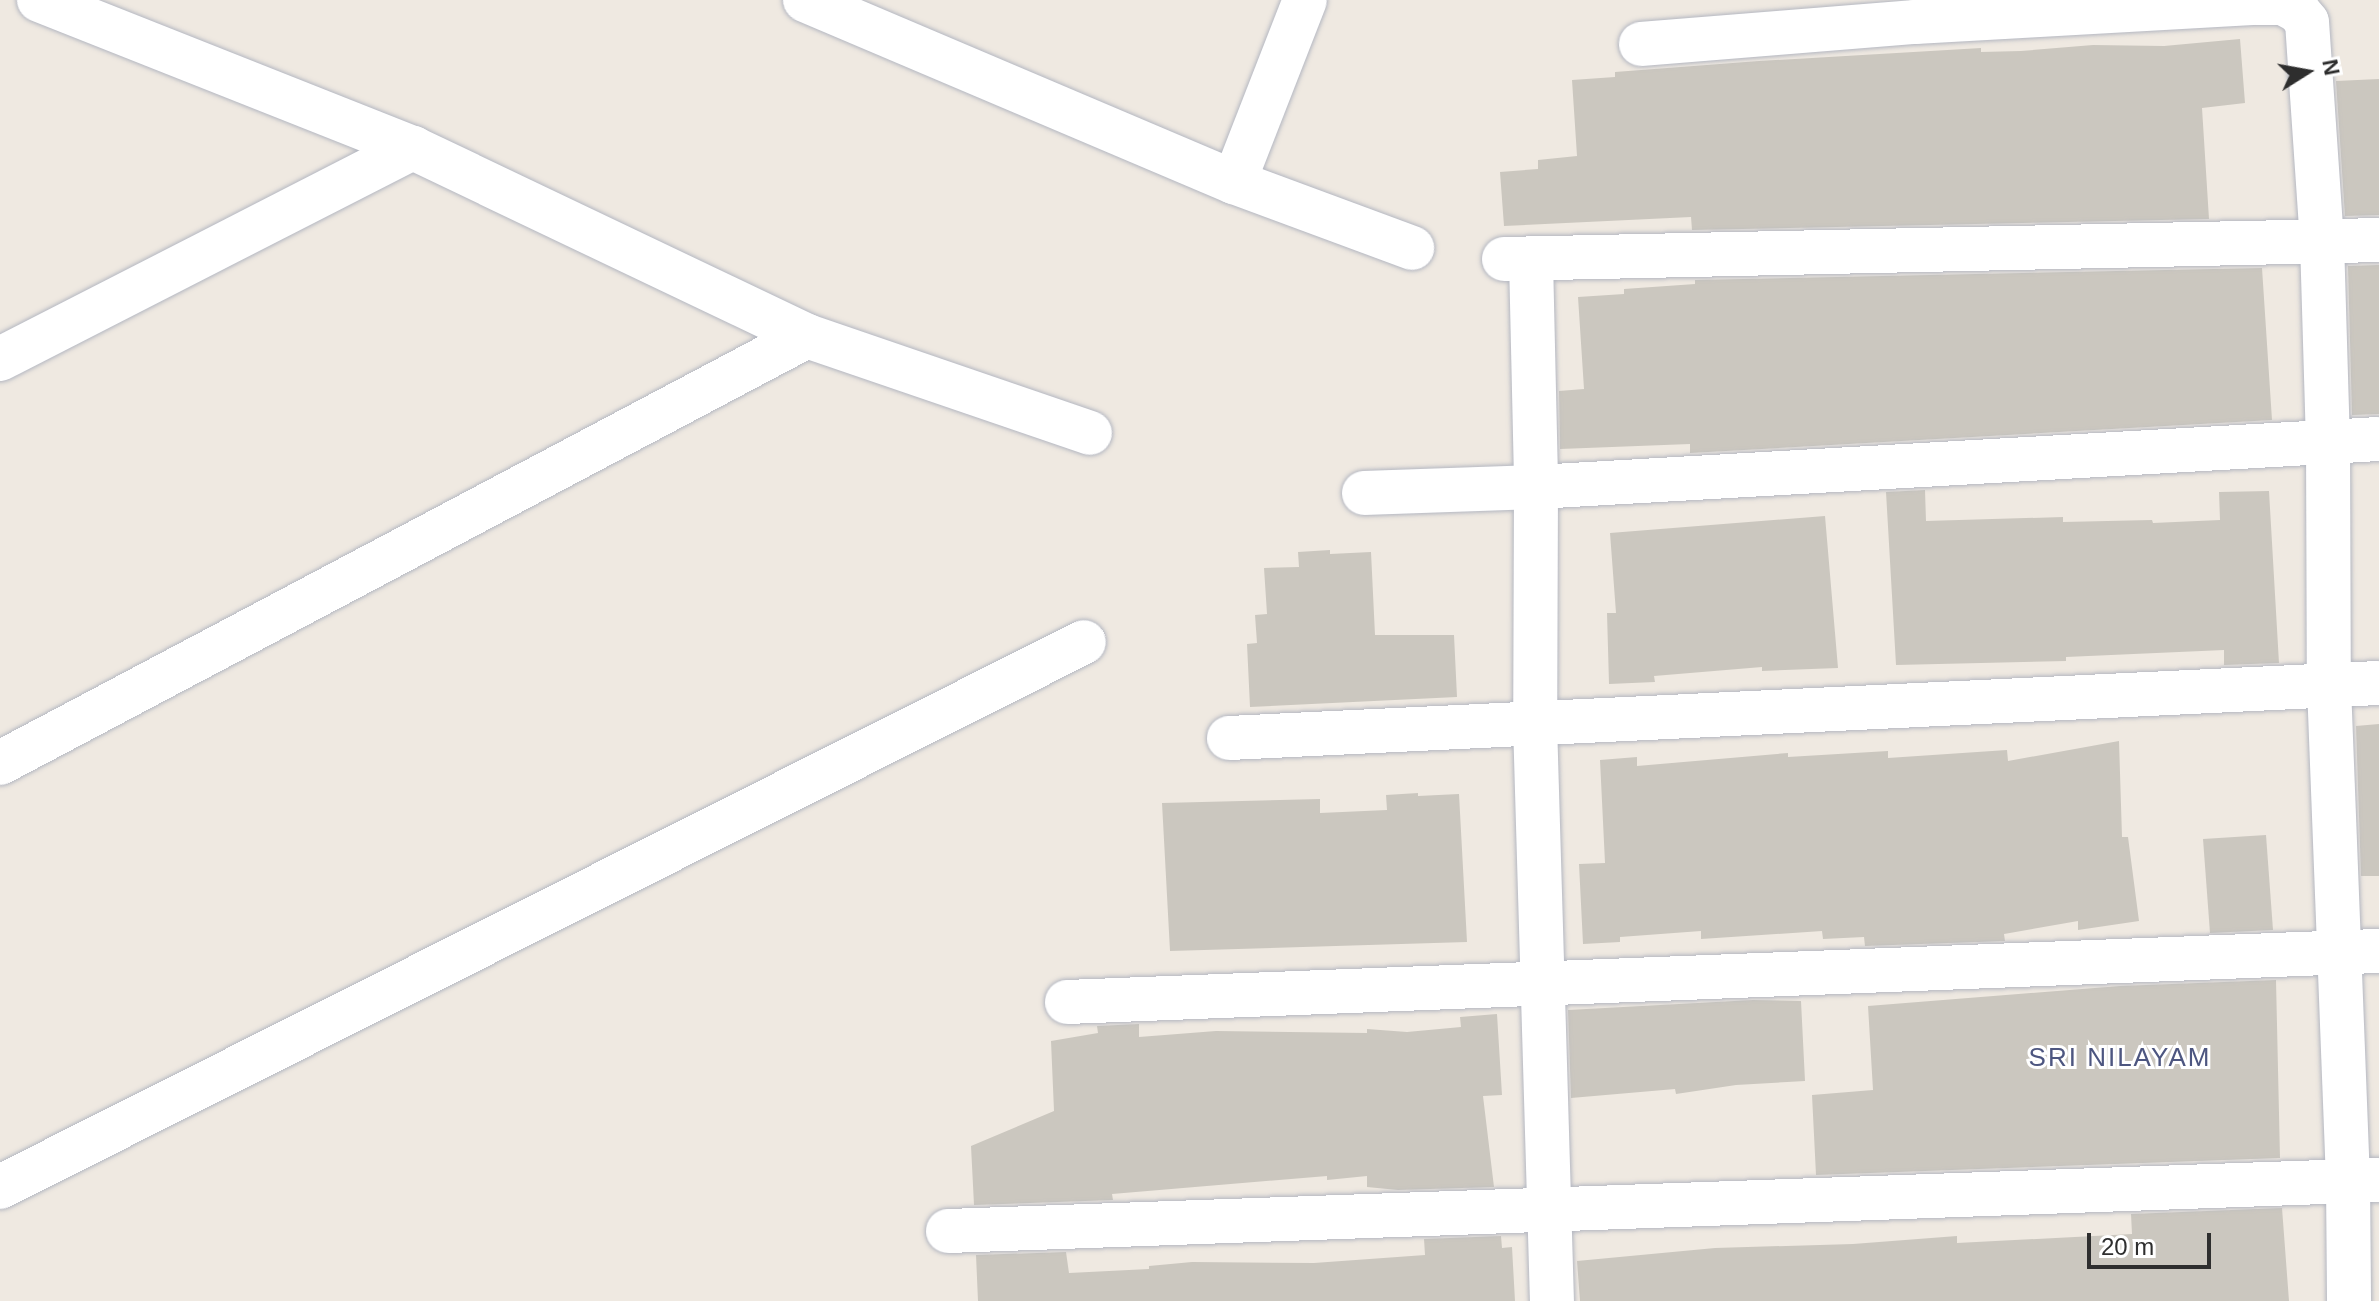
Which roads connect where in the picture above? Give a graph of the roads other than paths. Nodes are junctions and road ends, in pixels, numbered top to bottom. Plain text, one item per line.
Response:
1 (39, 0) edge
2 (805, 0) edge
3 (1305, 0) edge
4 (1914, 11) edge
5 (1641, 44) dead end
6 (413, 148) junction
7 (1234, 182) junction
8 (2379, 240) edge
9 (2322, 241) junction
10 (1412, 248) dead end
11 (807, 336) junction
12 (0, 359) edge
13 (1090, 433) dead end
14 (2379, 439) edge
15 (2328, 440) junction
16 (1536, 487) junction
17 (1364, 493) dead end
18 (1084, 642) dead end
19 (2379, 683) edge
20 (2329, 686) junction
21 (1535, 723) junction
22 (1229, 738) dead end
23 (0, 763) edge
24 (2359, 952) edge
25 (1544, 984) junction
26 (1067, 1002) dead end
27 (2363, 1181) edge
28 (0, 1187) edge
29 (1551, 1210) junction
30 (948, 1231) dead end
31 (1552, 1301) edge
32 (2349, 1301) edge

1 - 6 street
2 - 7 street
3 - 7 street
4 - 5 street
4 - 9 street
6 - 11 street
6 - 12 street
7 - 10 street
8 - 9 street
9 - 15 street
9 - 16 street
11 - 13 street
11 - 23 street
14 - 15 street
15 - 16 street
15 - 20 street
16 - 17 street
16 - 21 street
18 - 28 street
19 - 20 street
20 - 21 street
20 - 24 street
21 - 22 street
21 - 25 street
24 - 25 street
24 - 27 street
25 - 26 street
25 - 29 street
27 - 29 street
27 - 32 street
29 - 30 street
29 - 31 street

